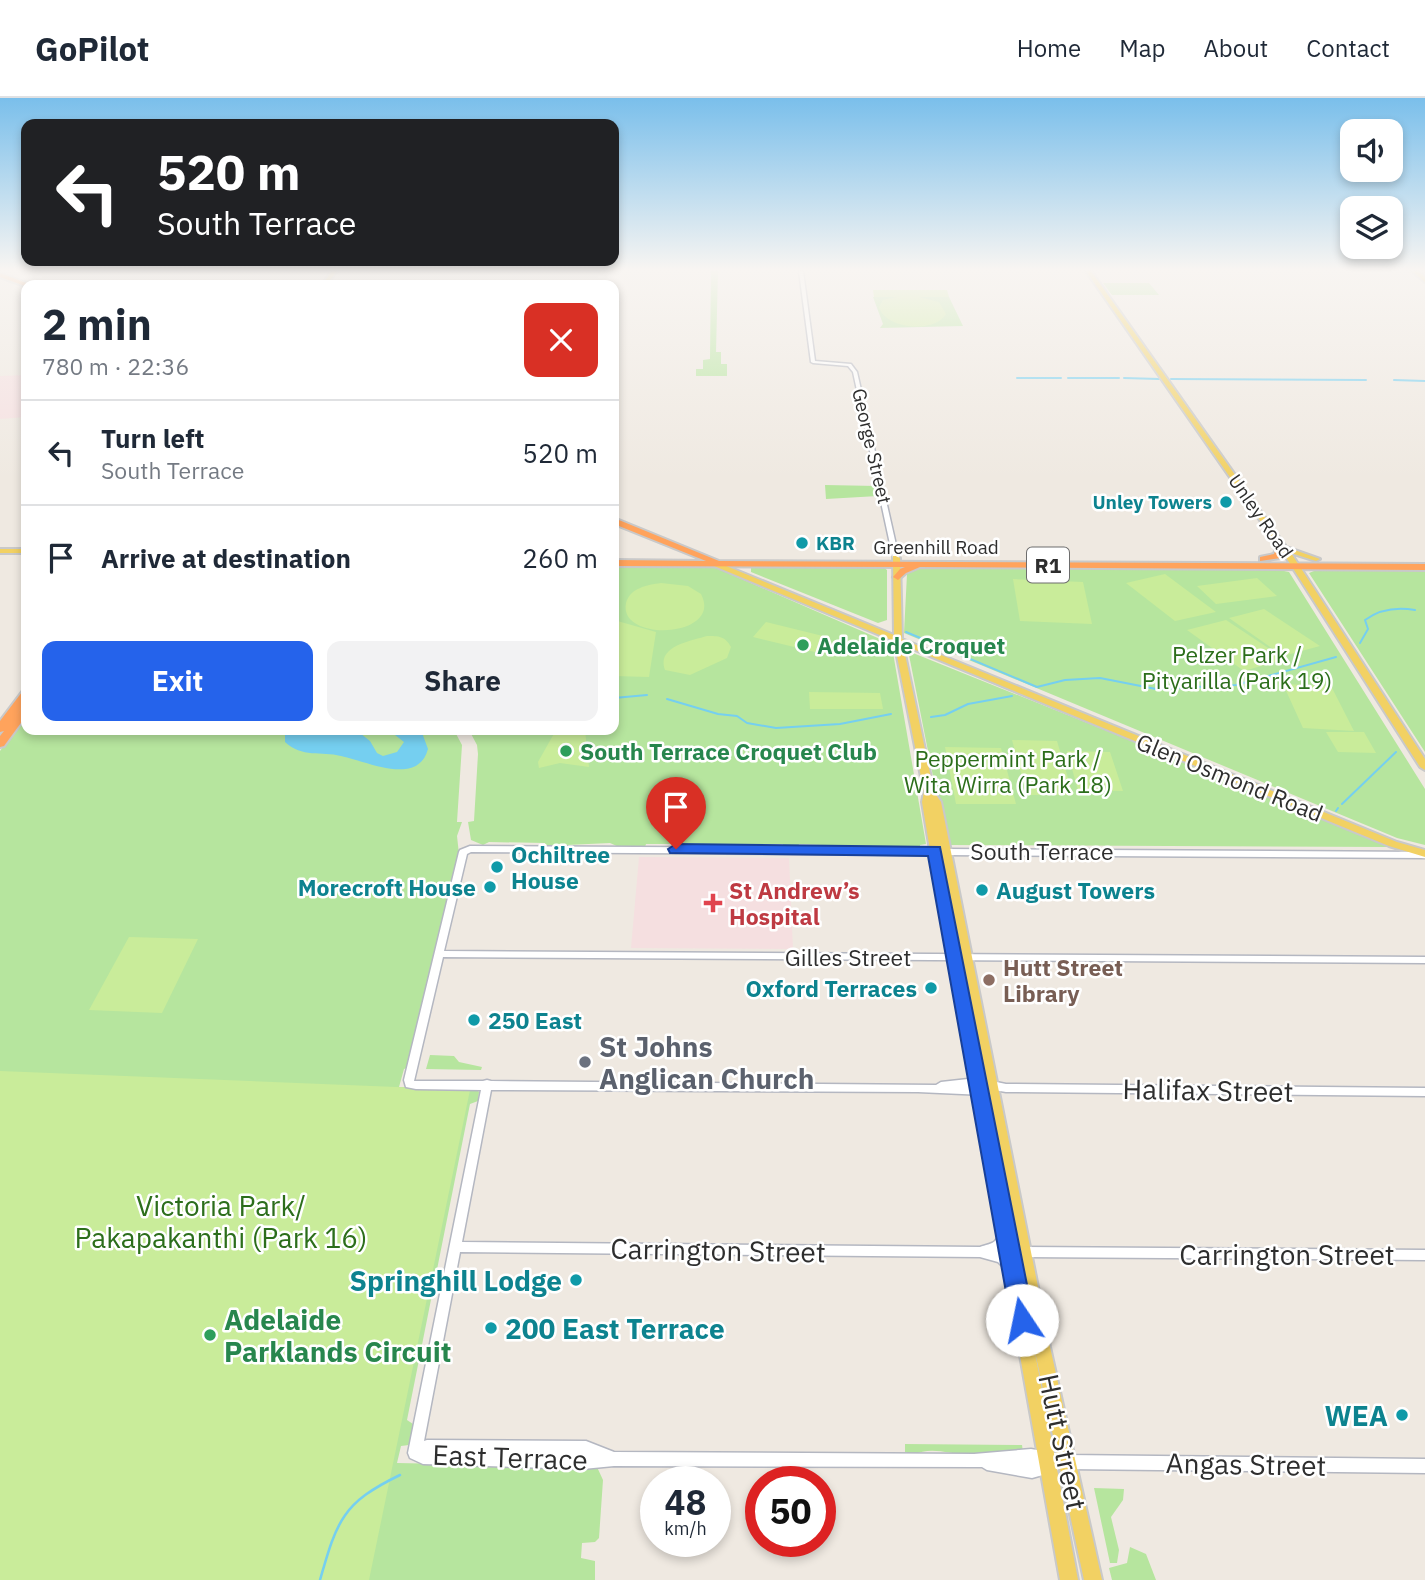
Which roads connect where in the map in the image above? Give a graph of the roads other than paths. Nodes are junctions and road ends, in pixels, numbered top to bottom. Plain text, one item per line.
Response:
1 (811, 340) edge
2 (1137, 340) edge
3 (619, 523) edge
4 (649, 535) junction
5 (1282, 545) junction
6 (0, 553) edge
7 (21, 553) edge
8 (676, 553) junction
9 (619, 556) edge
10 (1124, 559) junction
11 (1146, 559) junction
12 (1242, 559) junction
13 (1263, 559) junction
14 (1348, 559) junction
15 (709, 560) junction
16 (1425, 560) edge
17 (832, 561) junction
18 (897, 561) junction
19 (938, 561) junction
20 (1052, 562) junction
21 (619, 563) edge
22 (1294, 563) junction
23 (1320, 563) junction
24 (722, 564) junction
25 (923, 564) junction
26 (1134, 565) junction
27 (1157, 565) junction
28 (1254, 566) junction
29 (1389, 567) junction
30 (1425, 567) edge
31 (898, 577) junction
32 (1304, 579) junction
33 (898, 638) junction
34 (20, 712) edge
35 (0, 729) edge
36 (0, 744) edge
37 (1425, 767) edge
38 (1395, 842) junction
39 (1425, 848) edge
40 (940, 850) junction
41 (1369, 854) junction
42 (1425, 854) edge
43 (439, 954) junction
44 (960, 957) junction
45 (1425, 960) edge
46 (487, 1084) junction
47 (982, 1088) junction
48 (1425, 1092) edge
49 (1006, 1235) junction
50 (455, 1247) junction
51 (980, 1252) junction
52 (1024, 1252) junction
53 (1425, 1255) edge
54 (1012, 1268) junction
55 (614, 1458) joint
56 (1055, 1462) junction
57 (1425, 1466) edge
58 (1069, 1580) edge
59 (1093, 1580) edge

1 - 18 street, George Street
2 - 5 main road, Unley Road
3 - 4 highway, Glen Osmond Road
4 - 8 highway, Glen Osmond Road
4 - 15 highway, Glen Osmond Road
5 - 13 highway
5 - 22 main road, Unley Road
5 - 23 main road
6 - 7 main road
8 - 9 highway
8 - 15 highway, Glen Osmond Road
10 - 11 highway, Greenhill Road / R1
10 - 20 highway, Greenhill Road / R1
10 - 26 highway
11 - 12 highway, Greenhill Road / R1
11 - 27 highway
12 - 13 highway, Greenhill Road / R1
12 - 28 highway
13 - 22 highway, Greenhill Road / R1
14 - 16 highway, Greenhill Road / R1
14 - 23 highway, Greenhill Road / R1
14 - 29 highway
15 - 17 highway, Greenhill Road / R1
15 - 21 highway, Greenhill Road / R1
15 - 24 highway, Greenhill Road / R1
15 - 33 main road, Glen Osmond Road
17 - 18 highway, Greenhill Road / R1
17 - 24 highway, Greenhill Road / R1
18 - 19 highway, Greenhill Road / R1
18 - 25 highway, Greenhill Road / R1
18 - 31 main road, Hutt Street
19 - 20 highway, Greenhill Road / R1
19 - 25 highway, Greenhill Road / R1
20 - 26 highway, Greenhill Road / R1
22 - 23 highway, Greenhill Road / R1
22 - 28 highway, Greenhill Road / R1
22 - 32 main road, Unley Road
23 - 29 highway, Greenhill Road / R1
23 - 32 highway
24 - 33 main road, Glen Osmond Road
25 - 31 highway
26 - 27 highway, Greenhill Road / R1
27 - 28 highway, Greenhill Road / R1
29 - 30 highway, Greenhill Road / R1
31 - 33 main road, Hutt Street
32 - 37 main road, Unley Road
33 - 38 main road, Glen Osmond Road
33 - 40 main road, Hutt Street
34 - 35 highway
34 - 36 highway
38 - 39 main road
38 - 41 street, South Terrace
38 - 42 main road, Glen Osmond Road
40 - 41 street, South Terrace
40 - 43 street, South Terrace
40 - 44 main road, Hutt Street
41 - 42 street, South Terrace
43 - 44 street, Gilles Street
43 - 46 street
44 - 45 street, Gilles Street
44 - 47 main road, Hutt Street
46 - 47 street, Halifax Street
46 - 50 street, East Terrace
47 - 48 street, Halifax Street
47 - 49 main road, Hutt Street
47 - 52 main road, Hutt Street
49 - 51 street
49 - 54 main road, Hutt Street
50 - 51 street, Carrington Street
50 - 55 street, East Terrace
51 - 54 street, Carrington Street
52 - 53 street, Carrington Street
52 - 56 main road, Hutt Street
54 - 56 main road, Hutt Street
55 - 56 street, Angas Street
56 - 57 street, Angas Street
56 - 58 main road, Hutt Street
56 - 59 main road, Hutt Street

